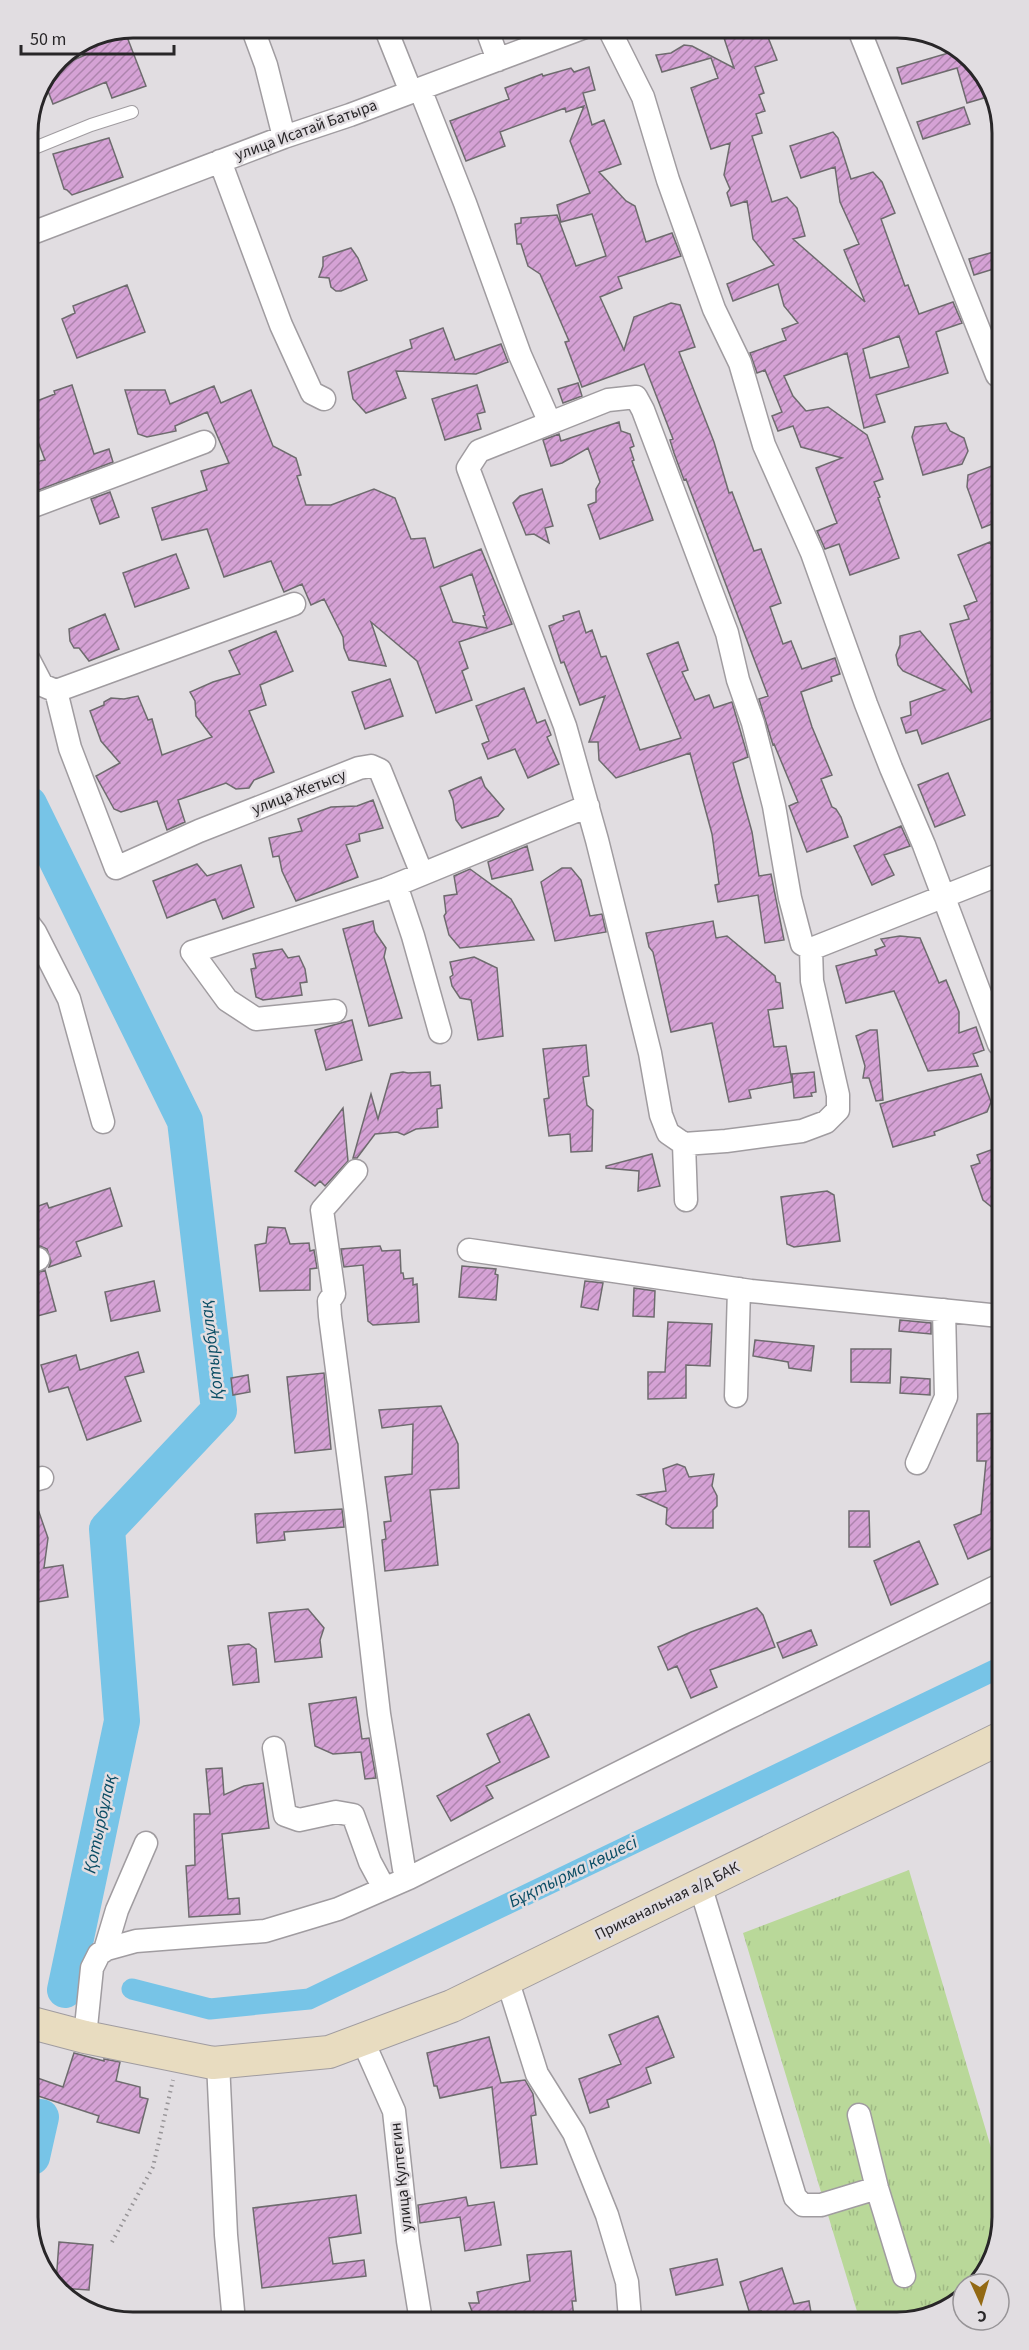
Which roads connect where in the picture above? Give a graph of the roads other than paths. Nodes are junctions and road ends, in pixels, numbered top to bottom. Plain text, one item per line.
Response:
1 (256, 37) edge
2 (390, 37) edge
3 (490, 37) edge
4 (557, 38) edge
5 (613, 38) edge
6 (862, 38) edge
7 (498, 60) junction
8 (415, 91) junction
9 (132, 112) dead end
10 (284, 137) junction
11 (38, 147) edge
12 (220, 161) junction
13 (38, 232) edge
14 (992, 362) edge
15 (324, 399) dead end
16 (550, 423) junction
17 (204, 442) dead end
18 (38, 504) edge
19 (294, 604) dead end
20 (38, 676) edge
21 (56, 691) junction
22 (588, 806) junction
23 (422, 874) junction
24 (992, 877) edge
25 (396, 885) junction
26 (943, 897) junction
27 (38, 935) edge
28 (811, 949) junction
29 (334, 1011) dead end
30 (992, 1026) edge
31 (440, 1032) dead end
32 (103, 1122) dead end
33 (684, 1144) junction
34 (356, 1171) dead end
35 (686, 1200) dead end
36 (469, 1250) dead end
37 (739, 1289) junction
38 (944, 1310) junction
39 (992, 1315) edge
40 (736, 1396) dead end
41 (918, 1464) dead end
42 (992, 1589) edge
43 (992, 1742) edge
44 (274, 1748) dead end
45 (146, 1843) dead end
46 (409, 1878) junction
47 (700, 1885) junction
48 (384, 1888) junction
49 (105, 1950) junction
50 (507, 1979) junction
51 (37, 2024) edge
52 (85, 2037) junction
53 (362, 2039) junction
54 (218, 2062) junction
55 (859, 2115) dead end
56 (877, 2188) junction
57 (904, 2276) dead end
58 (233, 2312) edge
59 (420, 2312) edge
60 (629, 2312) edge

1 - 10 street
2 - 8 street
3 - 7 street
4 - 7 street, улица Исатай Батыра
5 - 26 street
6 - 14 street
7 - 8 street, улица Исатай Батыра
8 - 10 street, улица Исатай Батыра
8 - 16 street
9 - 11 lane
10 - 12 street, улица Исатай Батыра
12 - 13 street, улица Исатай Батыра
12 - 15 street
16 - 22 street
16 - 28 street
17 - 18 street
19 - 21 street
20 - 21 street
21 - 23 street, улица Жетысу
22 - 23 street
22 - 33 street
23 - 25 street
24 - 26 street
25 - 29 street
25 - 31 street
26 - 28 street
26 - 30 street
27 - 32 street
28 - 33 street
33 - 35 street
34 - 46 street
36 - 37 street
37 - 38 street
37 - 40 street
38 - 39 street
38 - 41 street
42 - 46 street
43 - 47 main road, Приканальная а/д БАК
44 - 48 street
45 - 49 street
46 - 48 street
47 - 50 main road, Приканальная а/д БАК
47 - 56 street
48 - 49 street
49 - 52 street
50 - 53 main road, Приканальная а/д БАК
50 - 60 street
51 - 52 main road, Приканальная а/д БАК
52 - 54 main road, Приканальная а/д БАК
53 - 54 main road, Приканальная а/д БАК
53 - 59 street, улица Култегин
54 - 58 street
55 - 56 street
56 - 57 street

